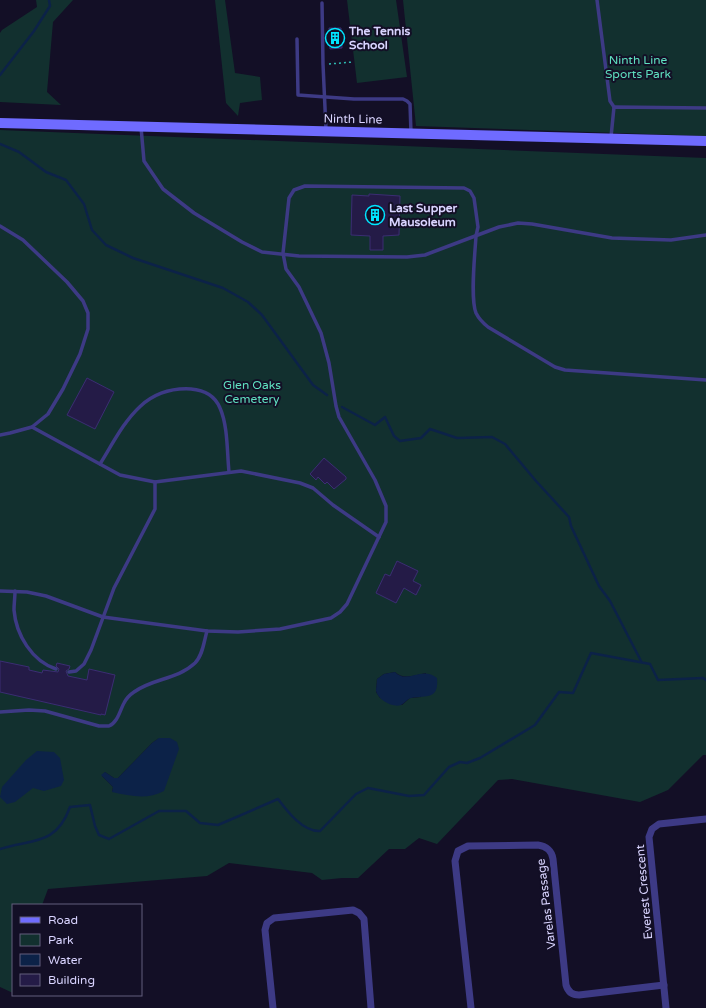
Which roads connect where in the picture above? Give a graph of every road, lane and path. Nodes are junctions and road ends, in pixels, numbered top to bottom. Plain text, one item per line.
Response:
1 (597, 0) edge
2 (322, 3) dead end
3 (297, 39) dead end
4 (353, 62) dead end
5 (323, 64) junction
6 (325, 97) junction
7 (614, 106) junction
8 (706, 108) edge
9 (0, 123) edge
10 (141, 126) junction
11 (326, 131) junction
12 (412, 133) junction
13 (611, 138) junction
14 (706, 142) edge
15 (0, 226) edge
16 (476, 235) junction
17 (706, 235) edge
18 (283, 253) junction
19 (706, 380) edge
20 (32, 426) junction
21 (0, 435) edge
22 (100, 464) junction
23 (229, 472) junction
24 (155, 482) junction
25 (379, 537) junction
26 (0, 591) edge
27 (16, 591) junction
28 (103, 617) junction
29 (207, 631) junction
30 (56, 669) dead end
31 (69, 672) dead end
32 (0, 712) edge
33 (706, 819) edge
34 (664, 985) junction
35 (273, 1008) edge
36 (371, 1008) edge
37 (471, 1008) edge
38 (666, 1008) edge

1 - 7 lane
2 - 5 lane
3 - 6 lane
4 - 5 path
5 - 6 lane
6 - 11 lane
6 - 12 lane
7 - 8 lane
7 - 13 lane
9 - 10 main road, Ninth Line
10 - 11 main road, Ninth Line
10 - 18 lane
11 - 12 main road, Ninth Line
12 - 13 main road, Ninth Line
13 - 14 main road, Ninth Line
15 - 20 lane
16 - 17 lane
16 - 18 lane
16 - 18 lane
16 - 19 lane
18 - 25 lane
20 - 21 lane
20 - 22 lane
22 - 23 lane
22 - 24 lane
23 - 24 lane
23 - 25 lane
24 - 28 lane
25 - 29 lane
26 - 27 lane
27 - 28 lane
27 - 30 lane
28 - 29 lane
28 - 31 lane
29 - 32 lane
33 - 34 street, Everest Crescent
34 - 37 street, Varelas Passage
34 - 38 street, Everest Crescent
35 - 36 street

